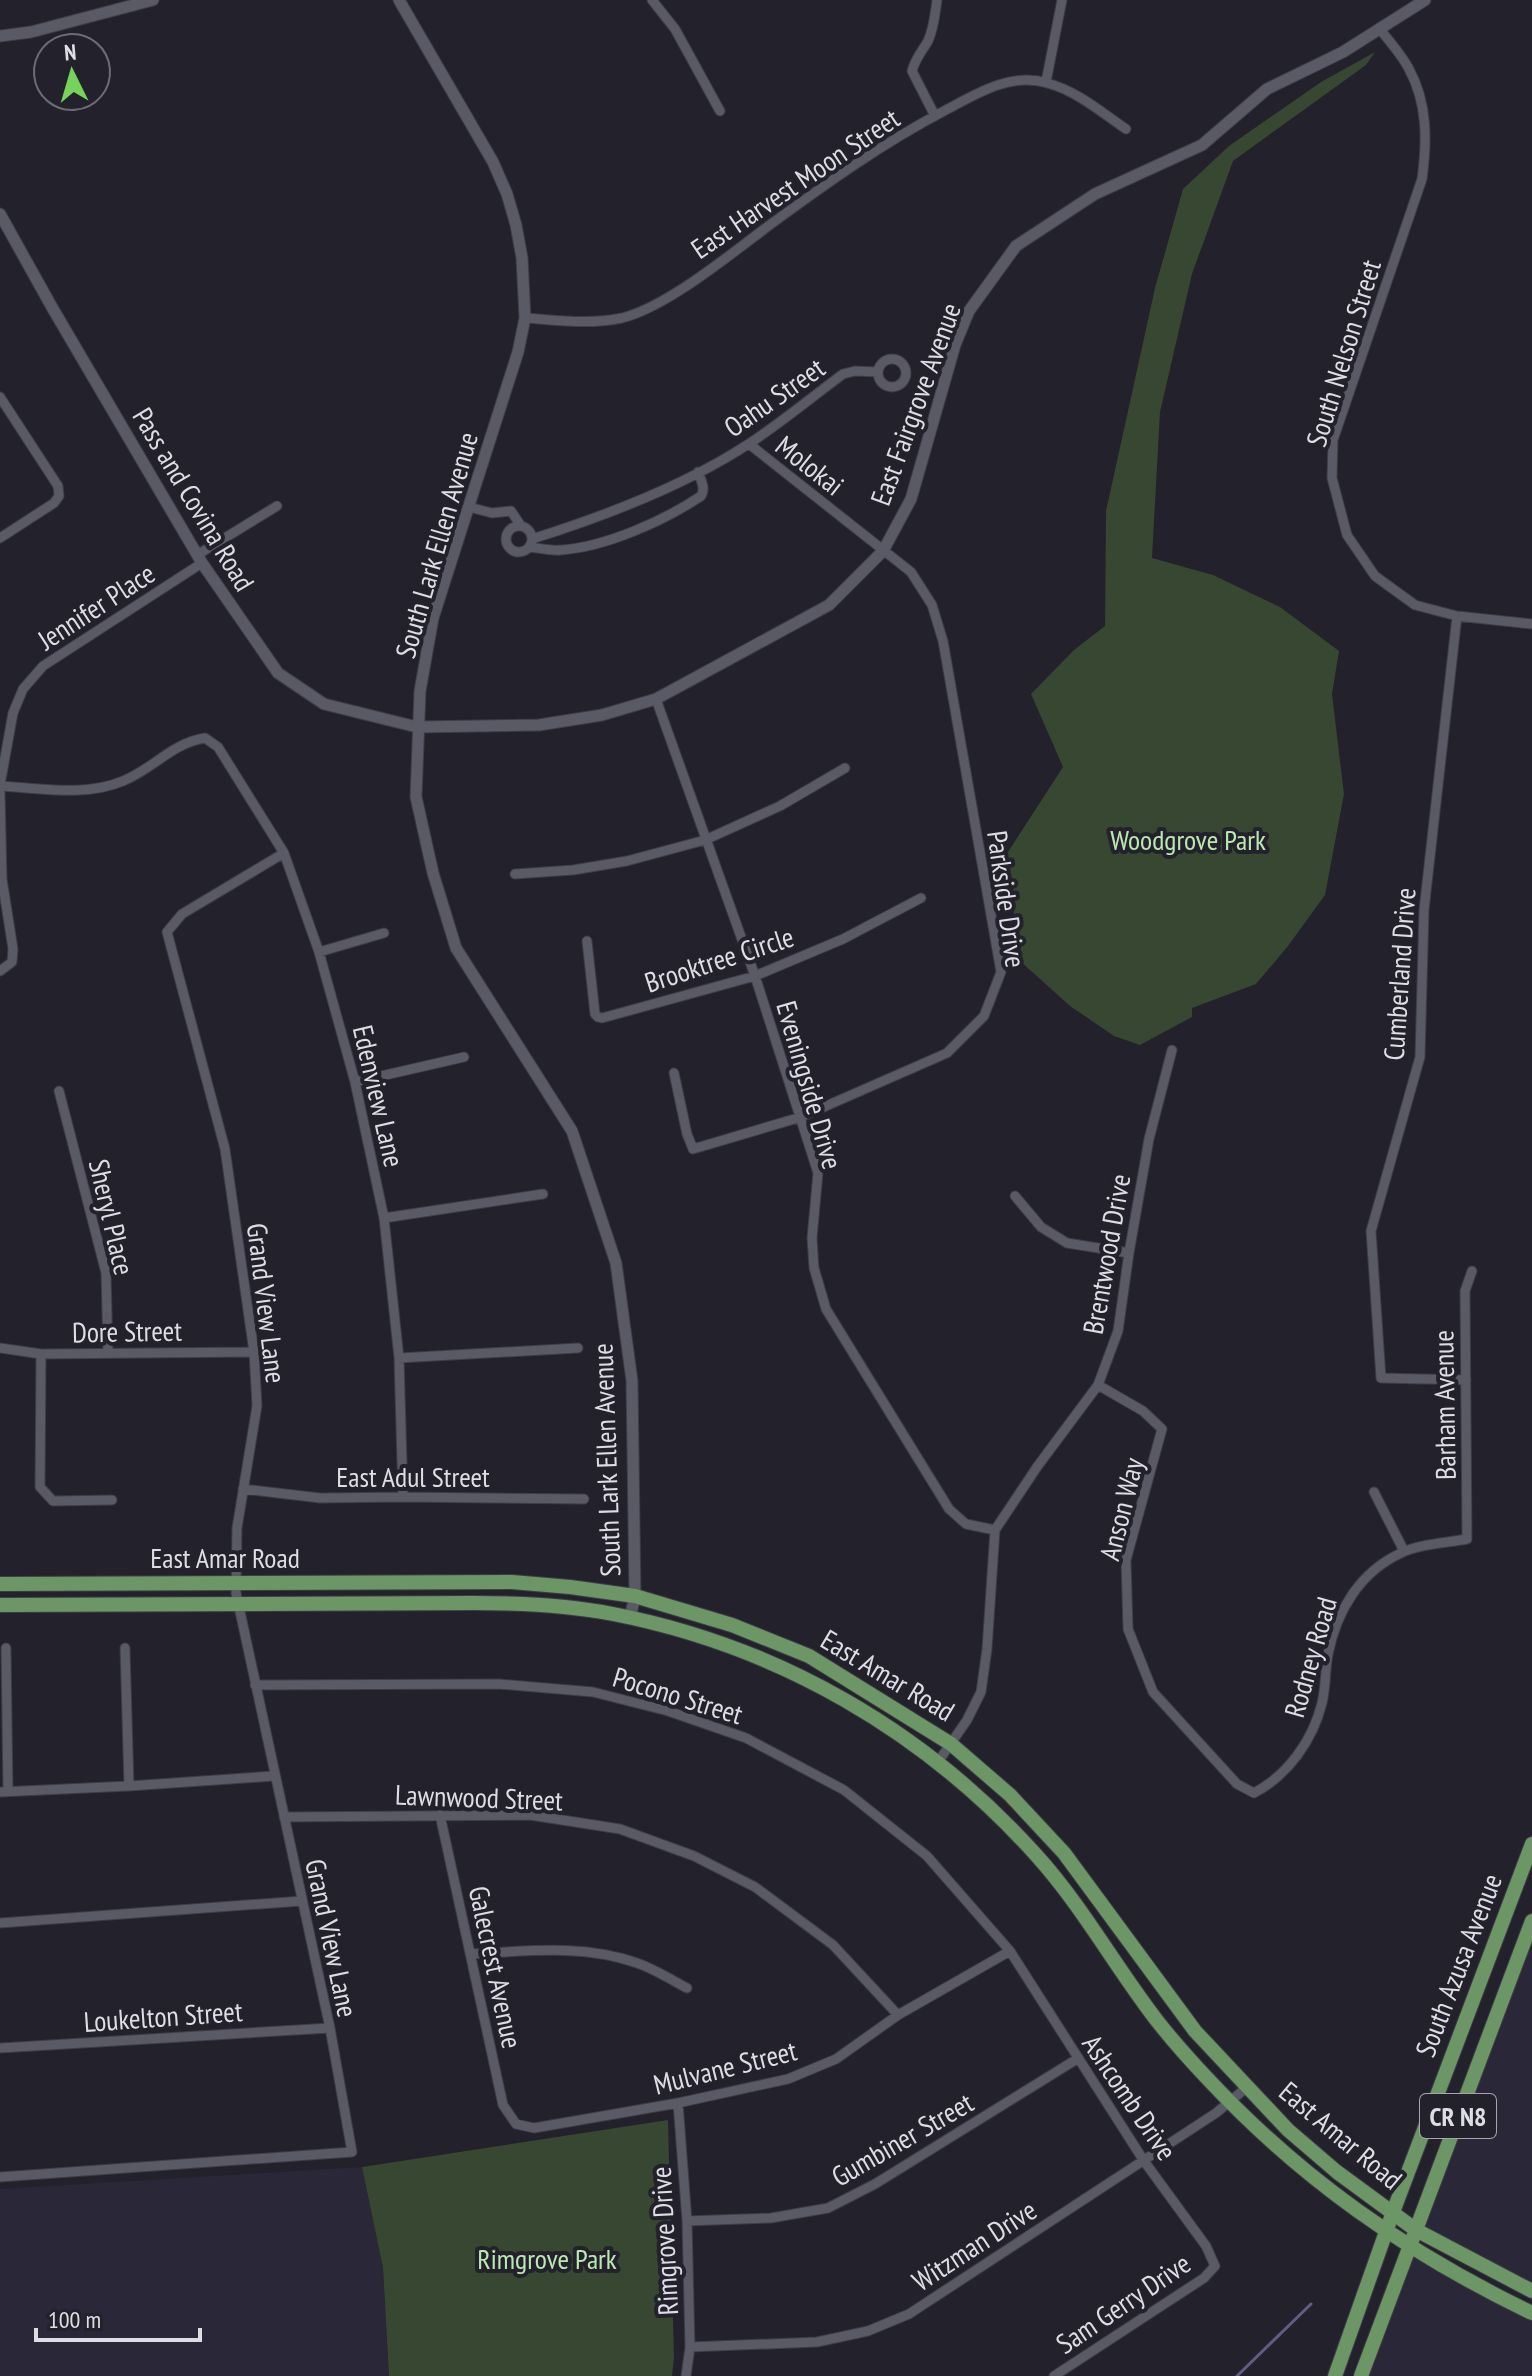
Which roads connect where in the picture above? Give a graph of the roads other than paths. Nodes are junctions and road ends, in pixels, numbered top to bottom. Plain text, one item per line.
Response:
1 (153, 0) edge
2 (399, 0) edge
3 (652, 0) edge
4 (937, 0) edge
5 (1062, 0) edge
6 (1425, 0) edge
7 (1379, 28) junction
8 (0, 36) edge
9 (1046, 82) junction
10 (720, 111) dead end
11 (935, 116) junction
12 (1126, 129) dead end
13 (0, 214) edge
14 (525, 318) junction
15 (878, 372) dead end
16 (0, 397) edge
17 (749, 444) junction
18 (698, 472) junction
19 (277, 506) dead end
20 (469, 507) junction
21 (521, 526) junction
22 (0, 538) edge
23 (531, 543) junction
24 (883, 551) junction
25 (199, 559) junction
26 (1457, 616) junction
27 (1532, 624) edge
28 (656, 699) junction
29 (417, 727) junction
30 (845, 768) dead end
31 (0, 787) edge
32 (705, 840) junction
33 (284, 853) junction
34 (515, 874) dead end
35 (921, 898) dead end
36 (384, 933) dead end
37 (587, 941) dead end
38 (319, 952) junction
39 (0, 971) edge
40 (755, 976) junction
41 (1172, 1050) dead end
42 (464, 1057) dead end
43 (674, 1073) dead end
44 (355, 1082) junction
45 (59, 1091) dead end
46 (801, 1117) junction
47 (543, 1194) dead end
48 (1015, 1196) dead end
49 (384, 1218) junction
50 (1129, 1253) junction
51 (1472, 1271) dead end
52 (0, 1348) edge
53 (578, 1348) dead end
54 (254, 1352) junction
55 (108, 1353) junction
56 (41, 1354) junction
57 (399, 1358) junction
58 (1466, 1380) junction
59 (1098, 1385) junction
60 (243, 1489) junction
61 (1374, 1492) dead end
62 (403, 1497) junction
63 (584, 1499) dead end
64 (112, 1500) dead end
65 (995, 1530) junction
66 (1467, 1539) joint
67 (1404, 1551) junction
68 (235, 1583) junction
69 (0, 1584) edge
70 (635, 1596) junction
71 (237, 1604) junction
72 (0, 1605) edge
73 (630, 1618) junction
74 (6, 1648) dead end
75 (125, 1648) dead end
76 (255, 1685) junction
77 (951, 1744) junction
78 (938, 1762) junction
79 (274, 1776) junction
80 (129, 1786) junction
81 (4, 1792) edge
82 (1254, 1793) joint
83 (440, 1815) junction
84 (284, 1817) junction
85 (1532, 1844) edge
86 (302, 1901) junction
87 (1532, 1921) edge
88 (0, 1923) edge
89 (1494, 1945) junction
90 (1010, 1951) junction
91 (471, 1954) junction
92 (1519, 1956) junction
93 (687, 1988) dead end
94 (898, 2015) junction
95 (330, 2028) junction
96 (0, 2048) edge
97 (1077, 2059) junction
98 (1246, 2088) junction
99 (1230, 2102) junction
100 (678, 2103) junction
101 (516, 2124) joint
102 (1144, 2161) junction
103 (0, 2177) edge
104 (1393, 2212) junction
105 (687, 2221) junction
106 (1416, 2230) junction
107 (1386, 2232) junction
108 (1409, 2247) junction
109 (1215, 2266) joint
110 (1532, 2291) edge
111 (1532, 2313) edge
112 (690, 2347) junction
113 (686, 2376) edge
114 (1054, 2376) edge
115 (1335, 2376) edge
116 (1361, 2376) edge

1 - 8 street
2 - 14 street, South Lark Ellen Avenue
3 - 10 street
4 - 11 street
5 - 9 street
6 - 7 street, East Fairgrove Avenue
7 - 24 street, East Fairgrove Avenue
7 - 26 street, South Nelson Street
9 - 11 street, East Harvest Moon Street
9 - 12 street, East Harvest Moon Street
11 - 14 street, East Harvest Moon Street
13 - 25 street, Pass and Covina Road
14 - 20 street, South Lark Ellen Avenue
15 - 17 street, Oahu Street
16 - 22 street
17 - 18 street, Oahu Street
17 - 24 street, Molokai
18 - 23 street, Oahu Street
18 - 23 street
19 - 25 street, Jennifer Place
20 - 21 street
20 - 29 street, South Lark Ellen Avenue
21 - 23 street
21 - 23 street
24 - 28 street, East Fairgrove Avenue
24 - 46 street, Parkside Drive
25 - 29 street, Pass and Covina Road
25 - 31 street, Jennifer Place
26 - 27 street, South Nelson Street
26 - 58 street, Cumberland Drive
28 - 29 street, East Fairgrove Avenue
28 - 32 street, Eveningside Drive
29 - 70 street, South Lark Ellen Avenue
30 - 32 street
31 - 33 street, Edenview Lane
31 - 39 street, Jennifer Place
32 - 34 street
32 - 40 street, Eveningside Drive
33 - 38 street, Edenview Lane
33 - 54 street, Grand View Lane
35 - 40 street, Brooktree Circle
36 - 38 street
37 - 40 street, Brooktree Circle
38 - 44 street, Edenview Lane
40 - 46 street, Eveningside Drive
41 - 50 street, Brentwood Drive
42 - 44 street
43 - 46 street, Parkside Drive
44 - 49 street, Edenview Lane
45 - 55 street, Sheryl Place
46 - 65 street, Eveningside Drive
47 - 49 street
48 - 50 street
49 - 57 street, Edenview Lane
50 - 59 street, Brentwood Drive
51 - 58 street, Barham Avenue
52 - 56 street, Dore Street
53 - 57 street
54 - 55 street, Dore Street
54 - 60 street, Grand View Lane
55 - 56 street, Dore Street
56 - 64 street
57 - 62 street, Edenview Lane
58 - 66 street, Barham Avenue
59 - 65 street, Brentwood Drive
59 - 82 street, Anson Way
60 - 62 street, East Adul Street
60 - 68 street, Grand View Lane
61 - 67 street
62 - 63 street, East Adul Street
65 - 77 street
66 - 67 street, Rodney Road
67 - 82 street, Rodney Road
68 - 69 main road, East Amar Road
68 - 70 main road, East Amar Road
68 - 71 street, Grand View Lane
70 - 73 street, South Lark Ellen Avenue
70 - 77 main road, East Amar Road
71 - 72 main road, East Amar Road
71 - 73 main road, East Amar Road
71 - 76 street, Grand View Lane
73 - 78 main road, East Amar Road
74 - 81 street
75 - 80 street
76 - 79 street, Grand View Lane
76 - 90 street, Pocono Street
77 - 78 street
77 - 98 main road, East Amar Road
78 - 99 main road, East Amar Road
79 - 80 street
79 - 84 street, Grand View Lane
80 - 81 street
83 - 84 street, Lawnwood Street
83 - 91 street, Galecrest Avenue
83 - 94 street, Lawnwood Street
84 - 86 street, Grand View Lane
85 - 89 main road, South Azusa Avenue / CR N8
86 - 88 street
86 - 95 street, Grand View Lane
87 - 92 main road, South Azusa Avenue / CR N8
89 - 92 main road
89 - 104 main road, South Azusa Avenue / CR N8
90 - 94 street, Mulvane Street
90 - 97 street, Ashcomb Drive
91 - 93 street
91 - 101 street, Galecrest Avenue
92 - 106 main road, South Azusa Avenue / CR N8
94 - 100 street, Mulvane Street
95 - 96 street, Loukelton Street
95 - 103 street, Grand View Lane
97 - 102 street, Ashcomb Drive
97 - 105 street, Gumbiner Street
98 - 99 street, Witzman Drive
98 - 104 main road, East Amar Road
99 - 102 street, Witzman Drive
99 - 107 main road, East Amar Road
100 - 101 street, Mulvane Street
100 - 105 street, Rimgrove Drive
102 - 109 street, Ashcomb Drive
102 - 112 street, Witzman Drive
104 - 106 main road, East Amar Road
104 - 107 main road, South Azusa Avenue / CR N8
105 - 112 street, Rimgrove Drive
106 - 108 main road, South Azusa Avenue / CR N8
106 - 110 main road, East Amar Road
107 - 108 main road, East Amar Road
107 - 115 main road, South Azusa Avenue / CR N8
108 - 111 main road, East Amar Road
108 - 116 main road, South Azusa Avenue / CR N8
109 - 114 street, Sam Gerry Drive
112 - 113 street, Rimgrove Drive

